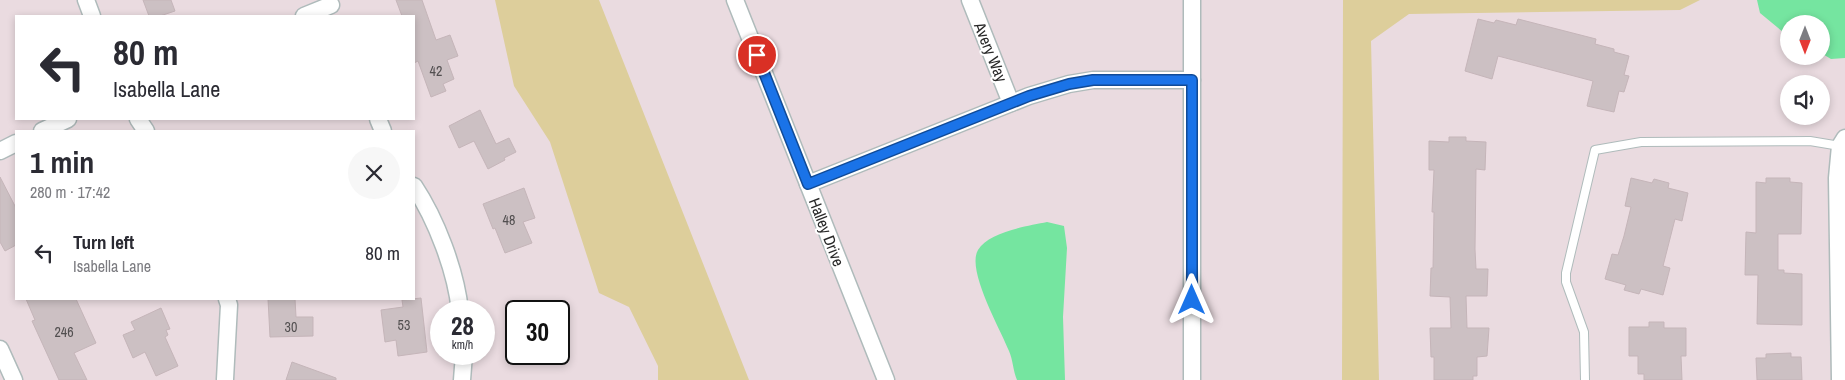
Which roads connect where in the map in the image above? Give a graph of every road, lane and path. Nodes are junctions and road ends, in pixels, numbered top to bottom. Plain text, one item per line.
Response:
1 (86, 0) edge
2 (735, 0) edge
3 (970, 0) edge
4 (1192, 0) edge
5 (332, 7) edge
6 (92, 15) edge
7 (307, 15) edge
8 (1192, 80) junction
9 (1011, 103) junction
10 (66, 120) edge
11 (44, 130) edge
12 (1843, 142) edge
13 (15, 144) edge
14 (0, 151) edge
15 (808, 184) junction
16 (415, 188) edge
17 (227, 300) edge
18 (457, 300) edge
19 (0, 349) edge
20 (463, 365) edge
21 (225, 379) dead end
22 (14, 380) edge
23 (462, 380) edge
24 (886, 380) edge
25 (1192, 380) edge
26 (1586, 380) edge
27 (1840, 380) edge

1 - 6 street
2 - 15 street, Halley Drive
3 - 9 street, Avery Way
4 - 8 street
5 - 7 street
8 - 9 street
8 - 25 street
9 - 15 street
10 - 11 street
12 - 26 lane
12 - 27 street
13 - 14 street
15 - 24 street, Halley Drive
16 - 18 street
17 - 21 street
19 - 22 street
20 - 23 street

